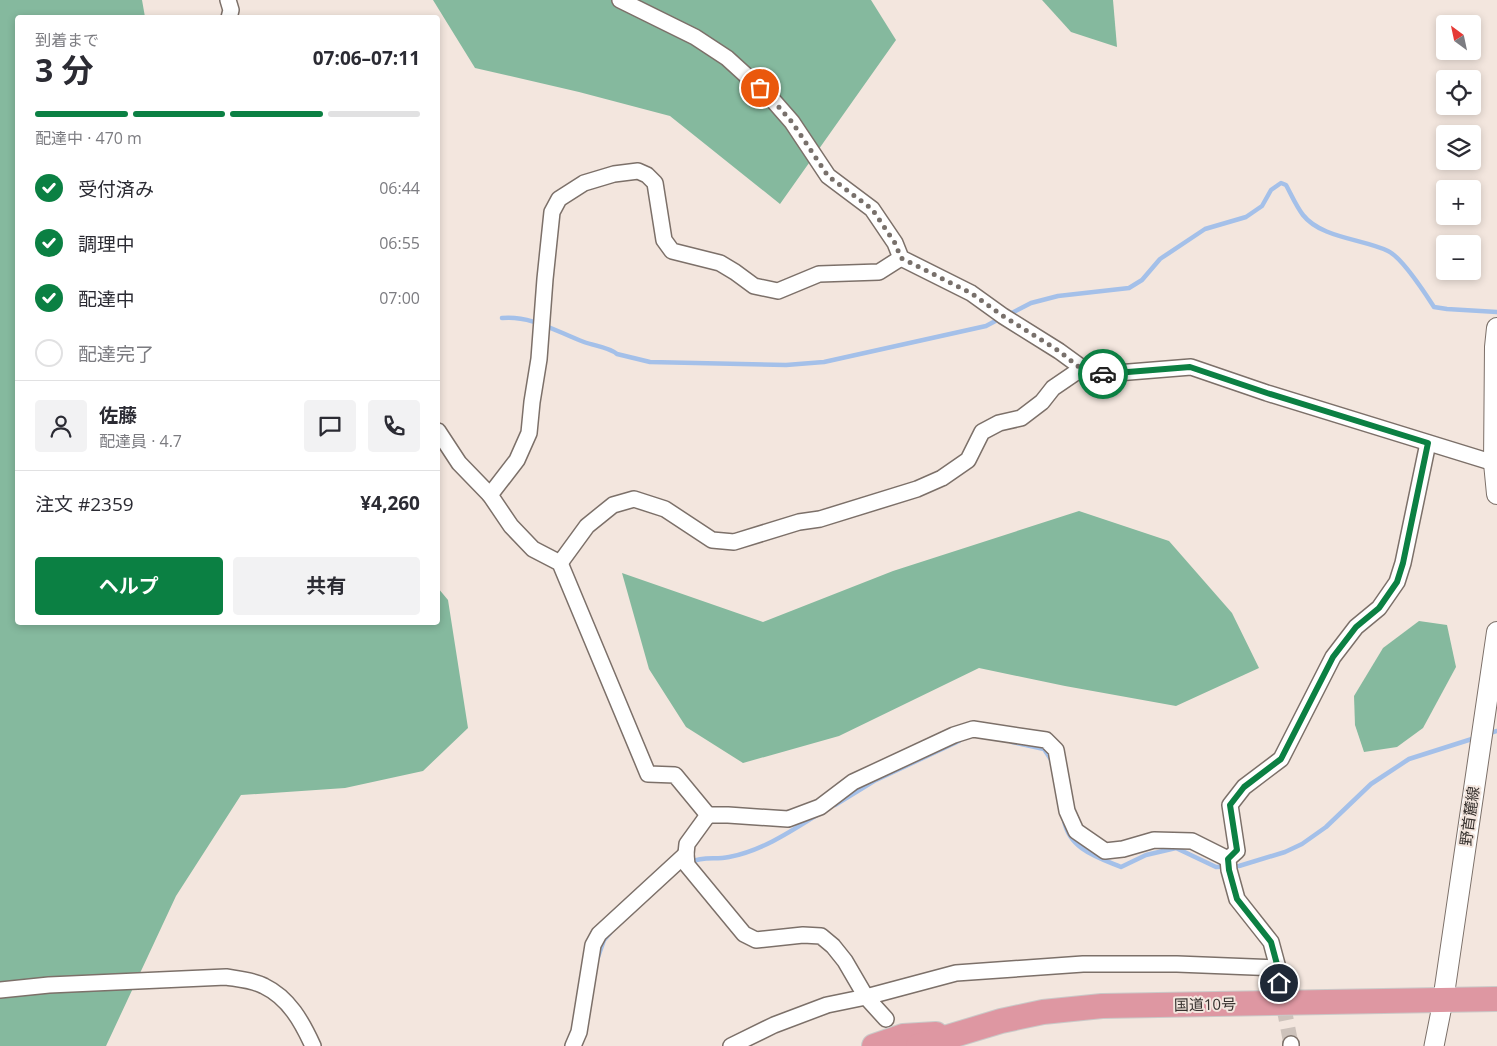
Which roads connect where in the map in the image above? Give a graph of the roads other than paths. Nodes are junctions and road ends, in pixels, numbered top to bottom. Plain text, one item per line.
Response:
1 (228, 0) edge
2 (620, 0) edge
3 (230, 15) edge
4 (901, 258) junction
5 (1497, 328) edge
6 (1084, 371) junction
7 (440, 434) edge
8 (1428, 443) junction
9 (1494, 463) junction
10 (1497, 494) edge
11 (490, 495) junction
12 (560, 563) junction
13 (1497, 632) edge
14 (708, 815) junction
15 (686, 854) junction
16 (1228, 859) junction
17 (0, 990) edge
18 (866, 997) junction
19 (1497, 1000) edge
20 (1443, 1001) junction
21 (886, 1019) dead end
22 (962, 1039) edge
23 (313, 1046) edge
24 (573, 1046) edge
25 (731, 1046) edge
26 (874, 1046) edge
27 (918, 1046) edge
28 (1434, 1046) edge

1 - 3 street
2 - 4 street
4 - 6 street
4 - 11 street
5 - 9 main road
6 - 8 street
6 - 12 street
7 - 11 street
8 - 9 street
8 - 16 street
9 - 10 main road
11 - 12 street
12 - 14 street
13 - 20 main road, 野首麓線
14 - 15 street
14 - 16 street
15 - 18 street
15 - 24 street
16 - 18 street
17 - 23 street
18 - 21 street
18 - 25 street
19 - 20 highway, 国道10号
20 - 22 highway, 国道10号
20 - 28 street
22 - 26 highway
22 - 27 highway, 国道10号

